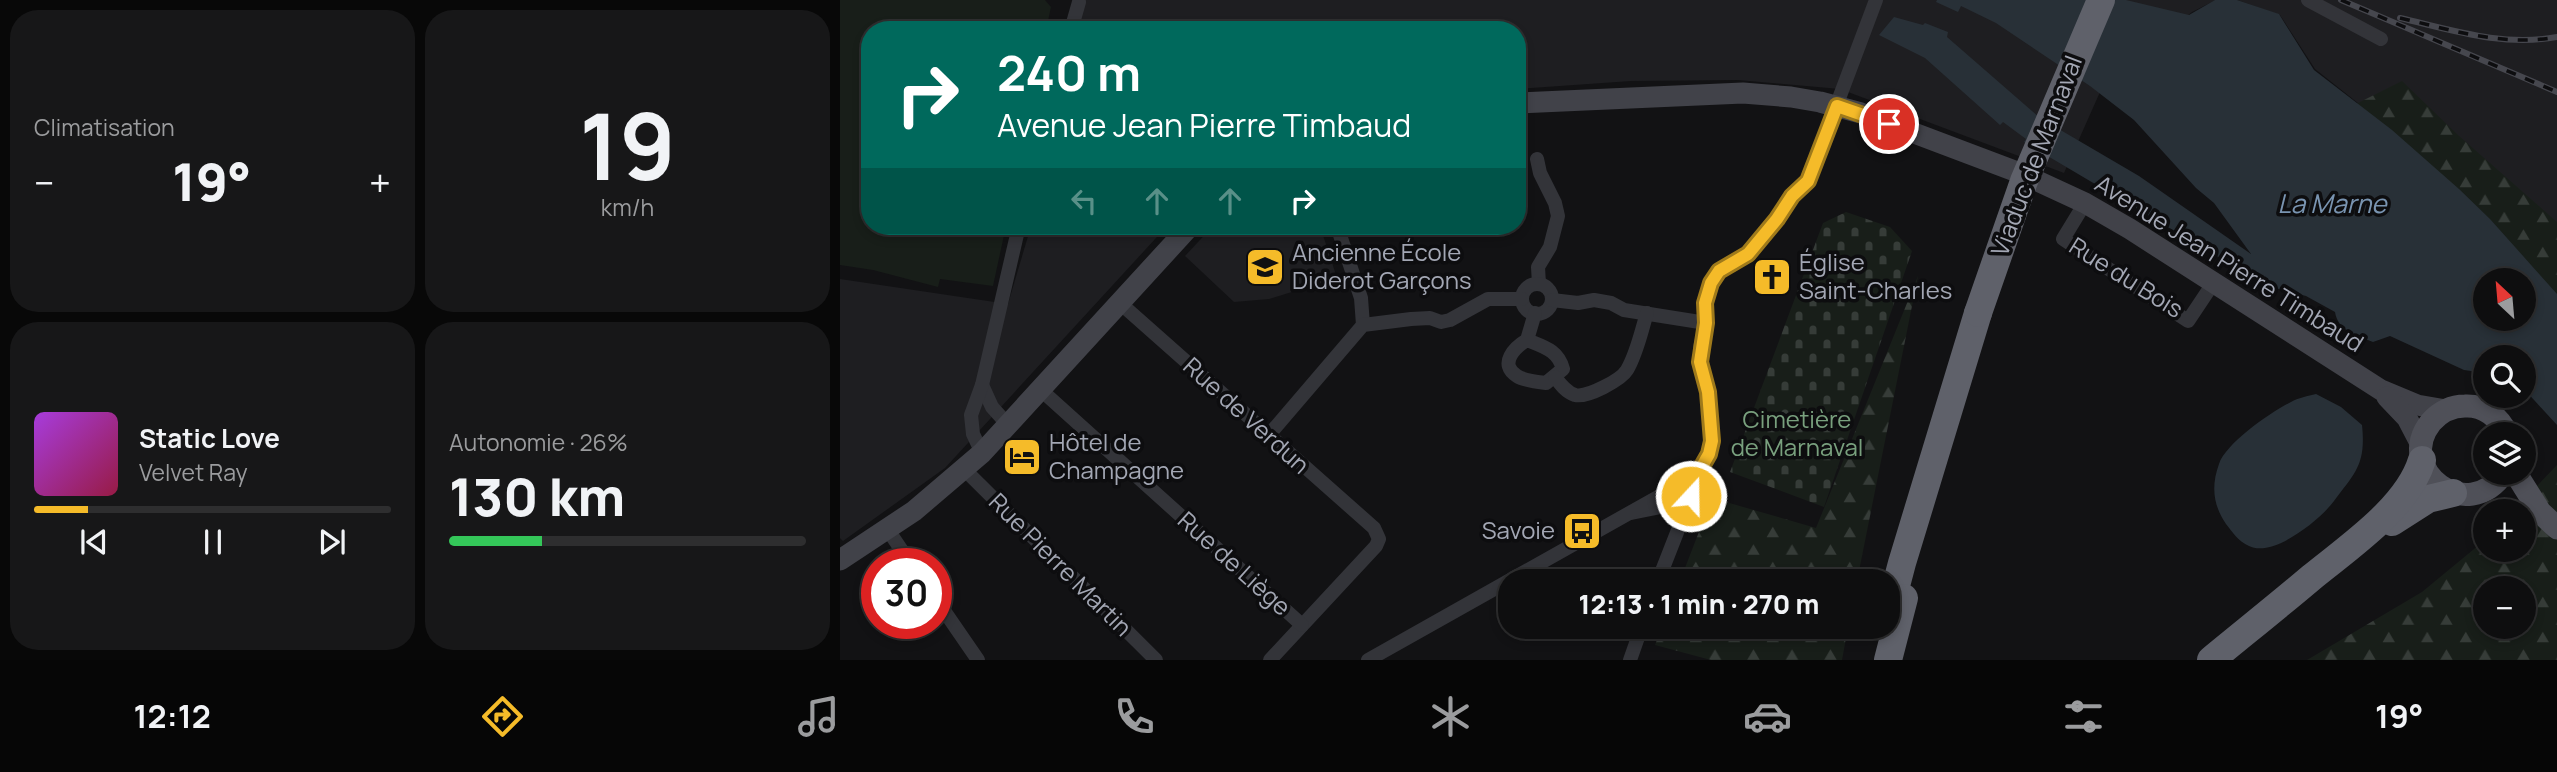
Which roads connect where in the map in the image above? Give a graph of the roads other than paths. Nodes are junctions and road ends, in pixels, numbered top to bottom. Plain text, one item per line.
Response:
1 (1876, 0) edge
2 (2101, 0) edge
3 (2308, 0) edge
4 (1082, 1) edge
5 (1074, 21) edge
6 (2381, 39) dead end
7 (1526, 103) edge
8 (1837, 106) junction
9 (1537, 159) dead end
10 (2085, 203) junction
11 (1017, 235) edge
12 (1182, 235) edge
13 (1340, 235) edge
14 (2214, 282) junction
15 (1539, 284) junction
16 (1522, 299) junction
17 (1552, 300) junction
18 (1120, 303) junction
19 (1535, 313) junction
20 (1647, 313) junction
21 (1706, 323) junction
22 (1363, 325) junction
23 (1527, 340) junction
24 (1555, 377) junction
25 (982, 384) junction
26 (1041, 390) junction
27 (2381, 390) junction
28 (2446, 410) junction
29 (2499, 422) edge
30 (1009, 426) junction
31 (1268, 436) junction
32 (2422, 452) junction
33 (982, 453) junction
34 (964, 469) junction
35 (2489, 485) edge
36 (2524, 485) edge
37 (1926, 489) junction
38 (2467, 493) junction
39 (1677, 499) junction
40 (2549, 520) edge
41 (888, 530) junction
42 (900, 548) edge
43 (840, 561) edge
44 (1663, 569) edge
45 (1900, 571) edge
46 (952, 622) edge
47 (1302, 625) junction
48 (1637, 639) edge
49 (1882, 639) edge
50 (978, 660) edge
51 (1156, 660) edge
52 (1270, 660) edge
53 (1368, 660) edge
54 (1630, 660) edge
55 (1877, 660) edge
56 (1888, 660) edge
57 (2211, 660) edge
58 (2225, 660) edge

1 - 8 street
2 - 37 highway, Viaduc de Marnaval, bridge
3 - 6 street
4 - 5 street
7 - 8 main road, Avenue Jean Pierre Timbaud
8 - 10 main road, Avenue Jean Pierre Timbaud
8 - 21 street
9 - 15 street
10 - 14 main road, Avenue Jean Pierre Timbaud
10 - 14 street, Rue du Bois
11 - 25 street
12 - 18 main road
13 - 22 street
14 - 27 main road, Avenue Jean Pierre Timbaud
15 - 16 street
15 - 17 street
16 - 19 street
16 - 22 street
17 - 19 street
17 - 20 street
18 - 26 main road
18 - 31 street, Rue de Verdun
19 - 23 street
20 - 21 street
20 - 24 street
21 - 39 street
22 - 31 street
23 - 24 street
23 - 24 street
25 - 30 street
25 - 33 street
26 - 30 main road
26 - 47 street, Rue de Liège
27 - 28 main road
27 - 32 main road
28 - 29 main road
28 - 32 main road
30 - 33 main road
31 - 47 street, Rue de Verdun
32 - 38 main road
32 - 57 highway
33 - 34 main road
34 - 41 main road
34 - 51 street, Rue Pierre Martin
35 - 38 main road
36 - 40 main road
37 - 45 highway
37 - 56 highway
38 - 40 main road
38 - 58 highway
39 - 44 street
39 - 53 street
41 - 42 street
41 - 43 main road
46 - 50 street
47 - 52 street
48 - 54 street
49 - 55 highway

